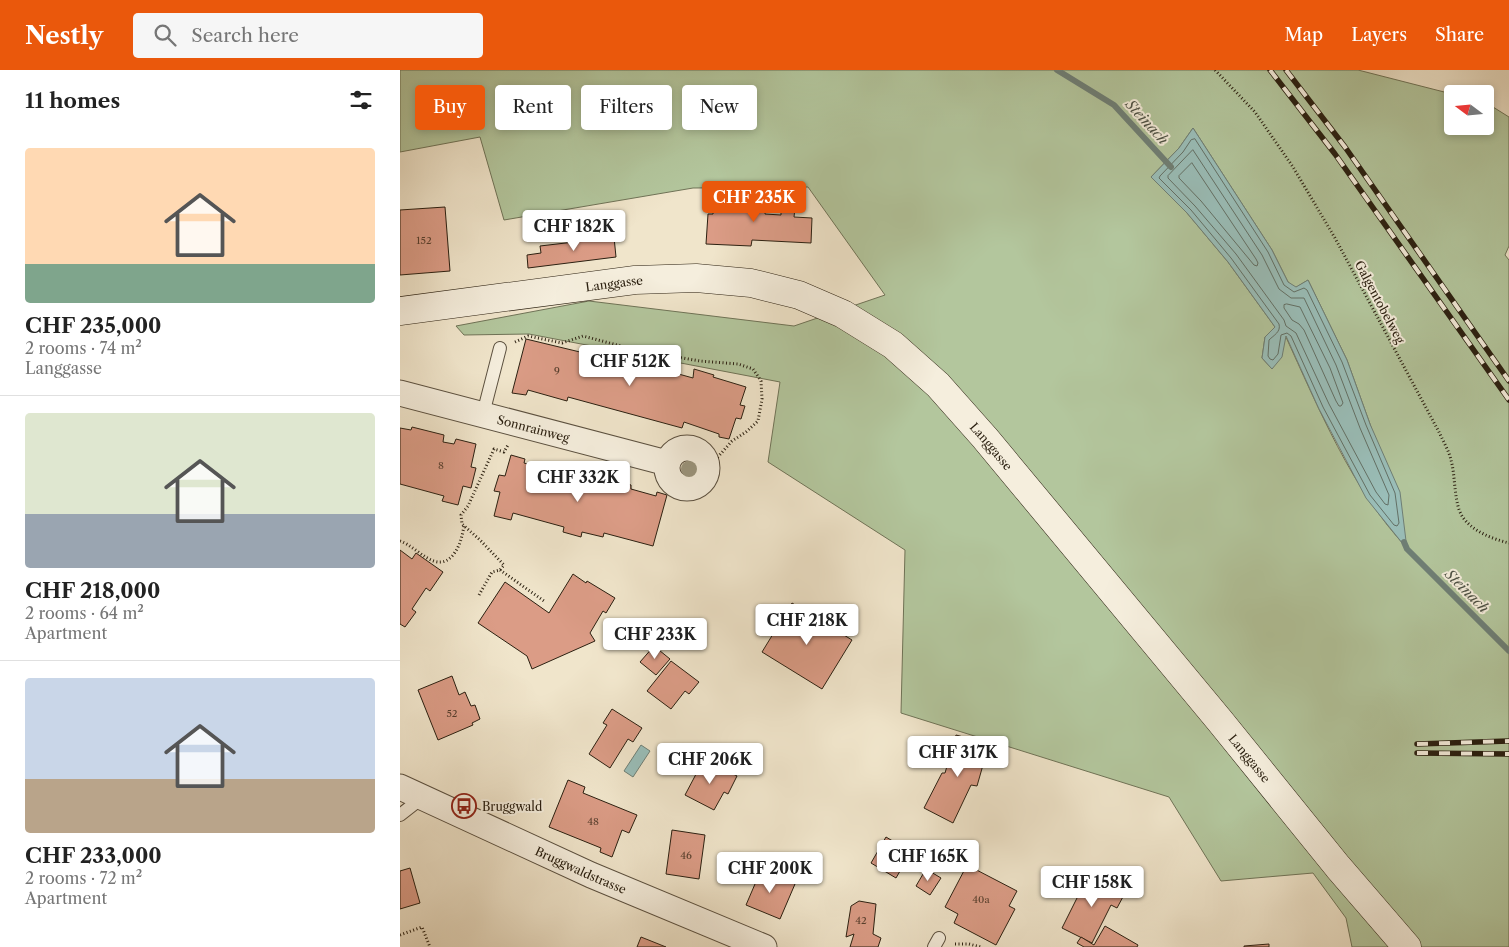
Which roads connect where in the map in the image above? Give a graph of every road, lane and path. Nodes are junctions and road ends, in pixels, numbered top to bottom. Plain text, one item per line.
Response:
1 (1215, 70) edge
2 (400, 311) edge
3 (500, 348) joint
4 (400, 392) edge
5 (484, 414) junction
6 (504, 452) dead end
7 (707, 463) joint
8 (464, 526) junction
9 (400, 540) edge
10 (1509, 543) edge
11 (500, 570) junction
12 (479, 595) dead end
13 (544, 600) dead end
14 (400, 787) edge
15 (423, 797) junction
16 (400, 815) edge
17 (400, 934) edge
18 (955, 944) dead end
19 (430, 947) edge
20 (764, 947) edge
21 (980, 947) edge
22 (1407, 947) edge

1 - 10 path, Galgentobelweg
2 - 22 main road, Langgasse
3 - 5 lane
3 - 7 path
4 - 5 street, Sonnrainweg
5 - 7 street, Sonnrainweg
6 - 8 path
8 - 9 path
8 - 11 path
11 - 12 path
11 - 13 path
14 - 15 street, Bruggwaldstrasse
15 - 16 lane
15 - 20 street, Bruggwaldstrasse
17 - 19 path
18 - 21 path

